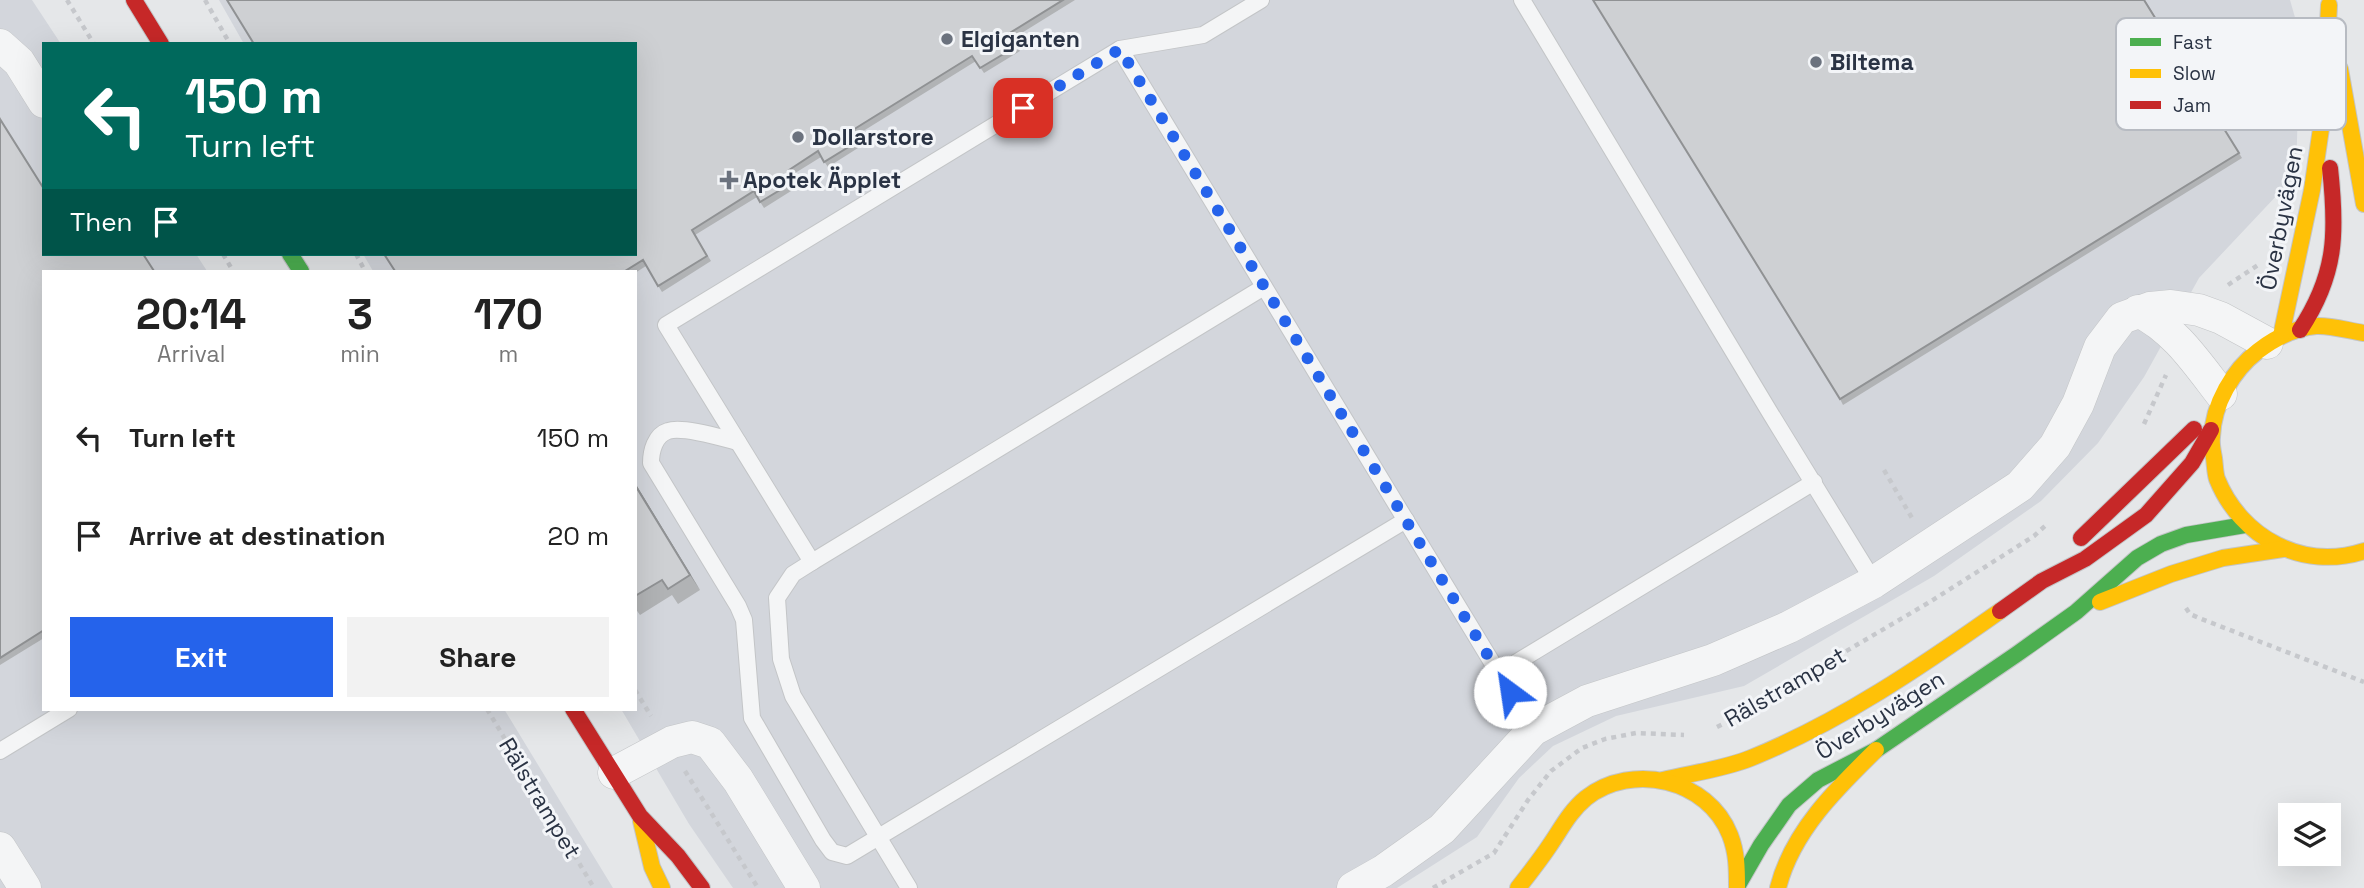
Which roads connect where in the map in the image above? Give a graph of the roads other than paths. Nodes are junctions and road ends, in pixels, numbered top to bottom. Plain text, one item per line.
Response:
1 (134, 0) edge
2 (1261, 0) edge
3 (1522, 0) edge
4 (160, 42) edge
5 (0, 45) edge
6 (1120, 49) junction
7 (42, 99) edge
8 (2346, 100) edge
9 (2321, 130) edge
10 (2326, 130) edge
11 (2364, 204) edge
12 (1264, 287) junction
13 (2138, 311) junction
14 (2300, 330) junction
15 (2364, 333) edge
16 (2274, 340) junction
17 (2218, 403) junction
18 (2211, 430) junction
19 (738, 442) junction
20 (1814, 482) junction
21 (1406, 520) junction
22 (2245, 525) junction
23 (2283, 550) junction
24 (2364, 551) edge
25 (812, 562) junction
26 (2042, 581) junction
27 (1874, 582) junction
28 (2076, 612) junction
29 (1499, 673) junction
30 (66, 711) edge
31 (574, 711) edge
32 (1533, 730) junction
33 (1876, 750) junction
34 (0, 751) edge
35 (614, 773) junction
36 (1663, 780) junction
37 (640, 816) junction
38 (1556, 835) junction
39 (879, 838) junction
40 (0, 848) edge
41 (1549, 872) dead end
42 (1737, 886) edge
43 (25, 888) edge
44 (662, 888) edge
45 (702, 888) edge
46 (804, 888) edge
47 (909, 888) edge
48 (1353, 888) edge
49 (1518, 888) edge
50 (1778, 888) edge

1 - 4 main road
2 - 6 lane
3 - 20 lane
5 - 7 street
6 - 12 lane
6 - 19 lane
8 - 11 main road, Överbyvägen
9 - 16 main road, Överbyvägen
10 - 14 main road, Överbyvägen
12 - 21 lane
12 - 25 lane
13 - 16 street
13 - 17 street
13 - 27 street
14 - 15 main road, Överbyvägen
14 - 16 main road, Överbyvägen
16 - 17 main road, Överbyvägen
17 - 18 main road, Överbyvägen
17 - 26 main road, Överbyvägen
18 - 22 main road, Överbyvägen
18 - 26 main road, Överbyvägen
19 - 25 lane
19 - 39 lane
20 - 27 lane
20 - 29 lane
21 - 29 lane
21 - 39 lane
22 - 23 main road, Överbyvägen
22 - 28 main road, Överbyvägen
23 - 24 main road, Överbyvägen
23 - 28 main road, Överbyvägen
25 - 39 lane
26 - 36 main road, Överbyvägen
27 - 32 street
28 - 33 main road, Överbyvägen
29 - 32 lane
30 - 34 lane
31 - 35 main road
32 - 48 street
33 - 42 main road, Överbyvägen
33 - 50 main road
35 - 37 main road
35 - 46 street
36 - 38 main road, Överbyvägen
36 - 42 main road, Överbyvägen
37 - 44 main road
37 - 45 main road
38 - 41 main road, Överbyvägen
38 - 49 main road, Överbyvägen
39 - 47 lane
40 - 43 street

